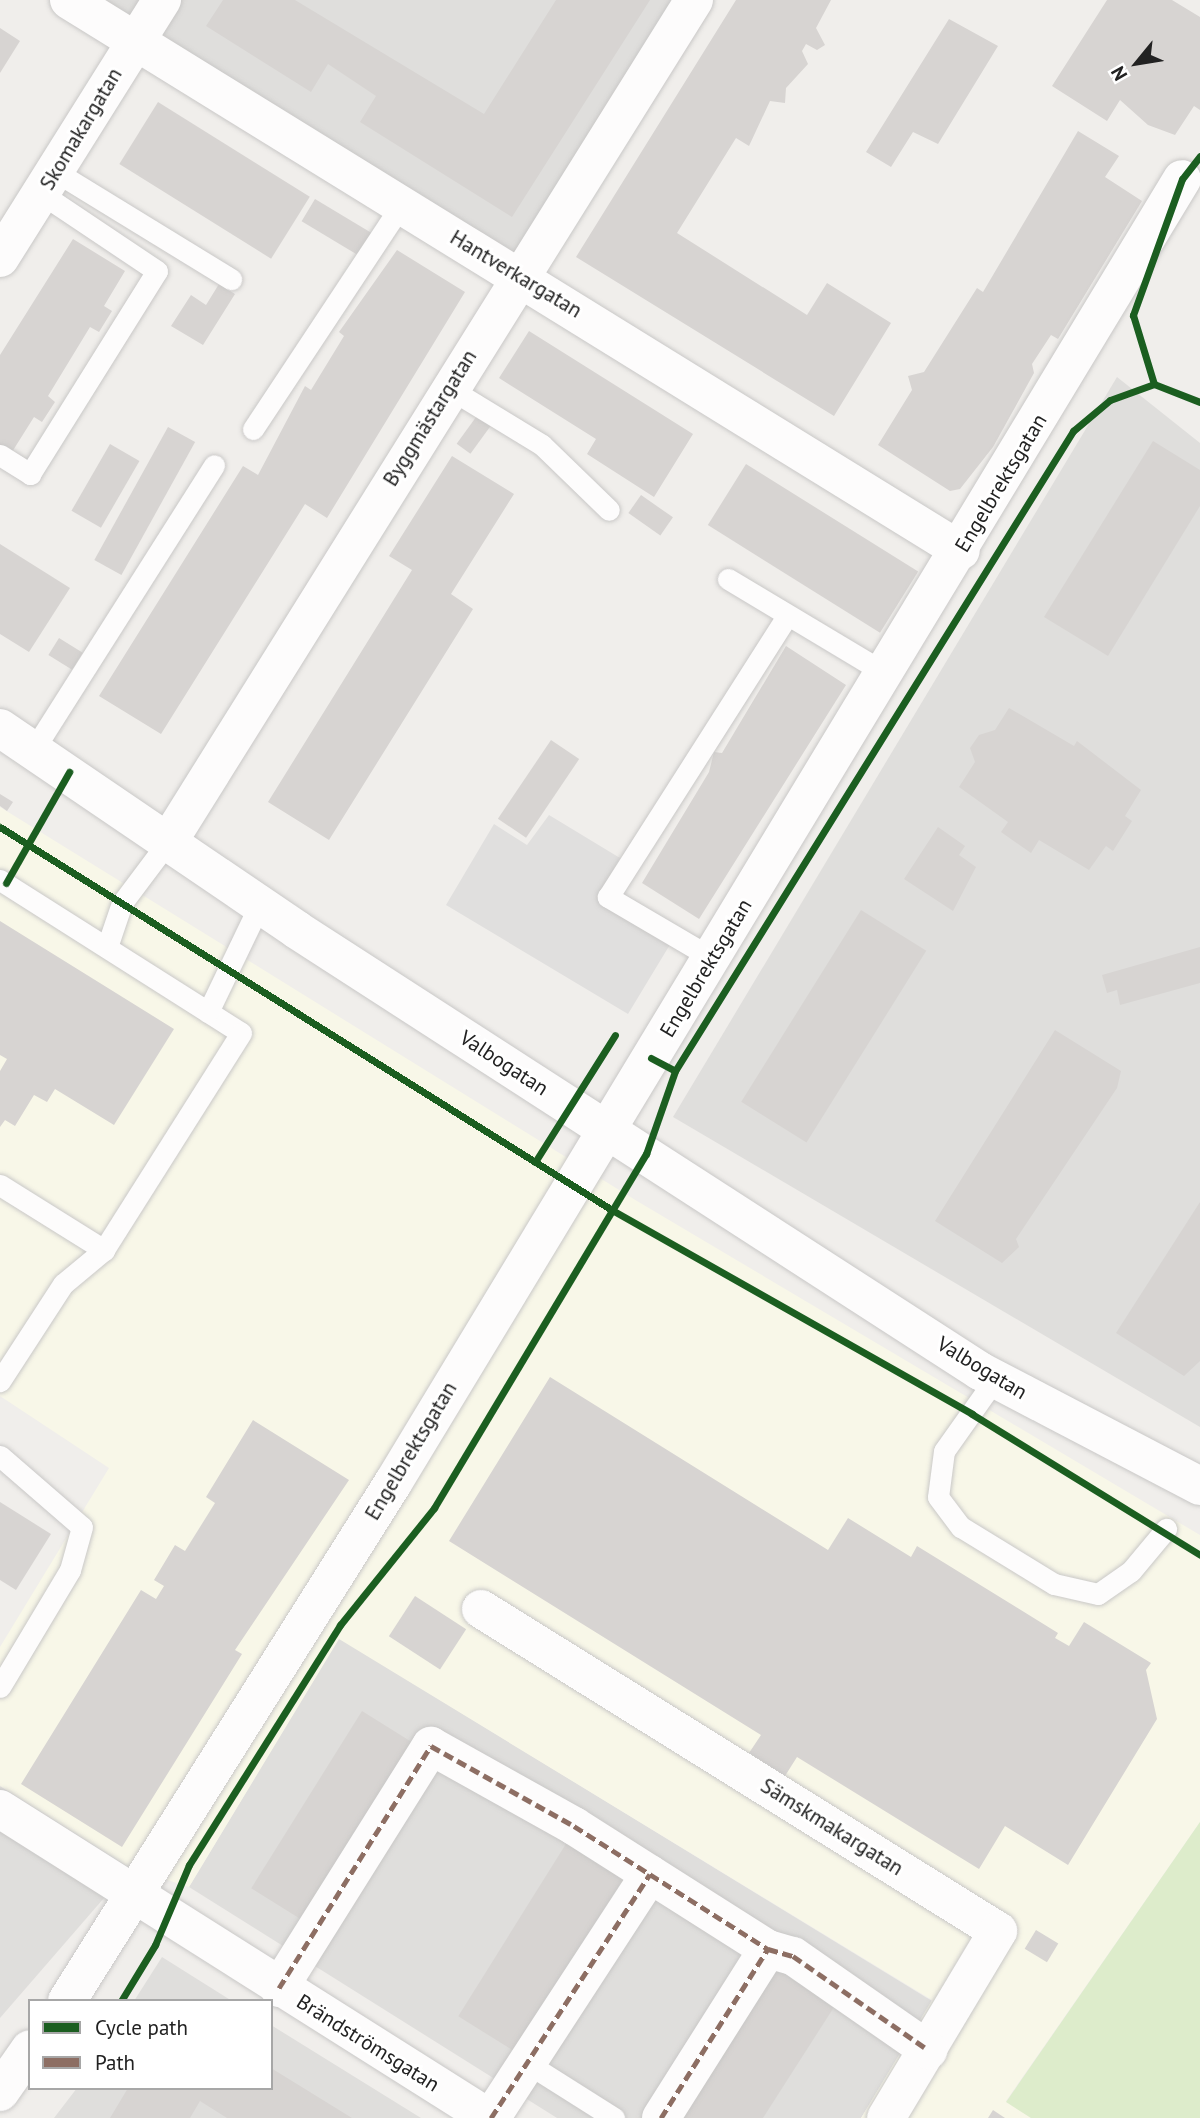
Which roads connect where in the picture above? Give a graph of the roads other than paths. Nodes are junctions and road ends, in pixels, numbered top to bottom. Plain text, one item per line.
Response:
1 (69, 0) edge
2 (162, 0) edge
3 (694, 0) edge
4 (135, 42) junction
5 (1182, 179) dead end
6 (48, 182) junction
7 (401, 205) junction
8 (4, 243) edge
9 (521, 276) junction
10 (231, 279) dead end
11 (447, 387) junction
12 (253, 429) dead end
13 (0, 455) edge
14 (214, 465) dead end
15 (609, 510) dead end
16 (961, 551) junction
17 (727, 579) dead end
18 (787, 616) junction
19 (885, 673) junction
20 (0, 728) edge
21 (34, 748) junction
22 (170, 839) junction
23 (0, 880) edge
24 (260, 904) junction
25 (107, 947) junction
26 (712, 958) junction
27 (208, 1012) junction
28 (606, 1127) junction
29 (0, 1185) edge
30 (104, 1250) junction
31 (995, 1379) junction
32 (0, 1381) edge
33 (0, 1456) edge
34 (1200, 1486) edge
35 (1166, 1529) dead end
36 (481, 1609) dead end
37 (0, 1687) edge
38 (0, 1809) edge
39 (650, 1874) junction
40 (134, 1898) junction
41 (768, 1949) junction
42 (279, 1988) junction
43 (68, 1999) edge
44 (928, 2050) junction
45 (527, 2063) junction
46 (490, 2118) edge
47 (614, 2118) edge
48 (661, 2118) edge
49 (886, 2118) edge

1 - 4 street, Hantverkargatan
2 - 4 street, Skomakargatan
3 - 9 street, Byggmästargatan
4 - 6 street, Skomakargatan
4 - 7 street, Hantverkargatan
5 - 16 street, Engelbrektsgatan
6 - 8 street, Skomakargatan
6 - 10 lane
6 - 13 lane
7 - 9 street, Hantverkargatan
7 - 12 lane
9 - 11 street, Byggmästargatan
9 - 16 street, Hantverkargatan
11 - 15 lane
11 - 22 street, Byggmästargatan
14 - 21 lane
16 - 19 street, Engelbrektsgatan
17 - 18 lane
18 - 19 lane
18 - 26 lane
19 - 26 street, Engelbrektsgatan
20 - 21 street, Valbogatan
21 - 22 street, Valbogatan
22 - 24 street, Valbogatan
22 - 25 lane
23 - 25 lane
24 - 27 lane
24 - 28 street, Valbogatan
25 - 27 lane
26 - 28 street, Engelbrektsgatan
27 - 30 lane
28 - 31 street, Valbogatan
28 - 40 street, Engelbrektsgatan
29 - 30 lane
30 - 32 lane
31 - 34 street, Valbogatan
31 - 35 lane
33 - 37 lane
36 - 44 street, Sämskmakargatan
38 - 40 street, Brändströmsgatan
39 - 41 street
39 - 42 street
39 - 45 street
40 - 42 street, Brändströmsgatan
40 - 43 street, Engelbrektsgatan
41 - 44 street
41 - 48 street
42 - 46 street, Brändströmsgatan
44 - 49 street, Sämskmakargatan
45 - 46 street
45 - 47 lane

